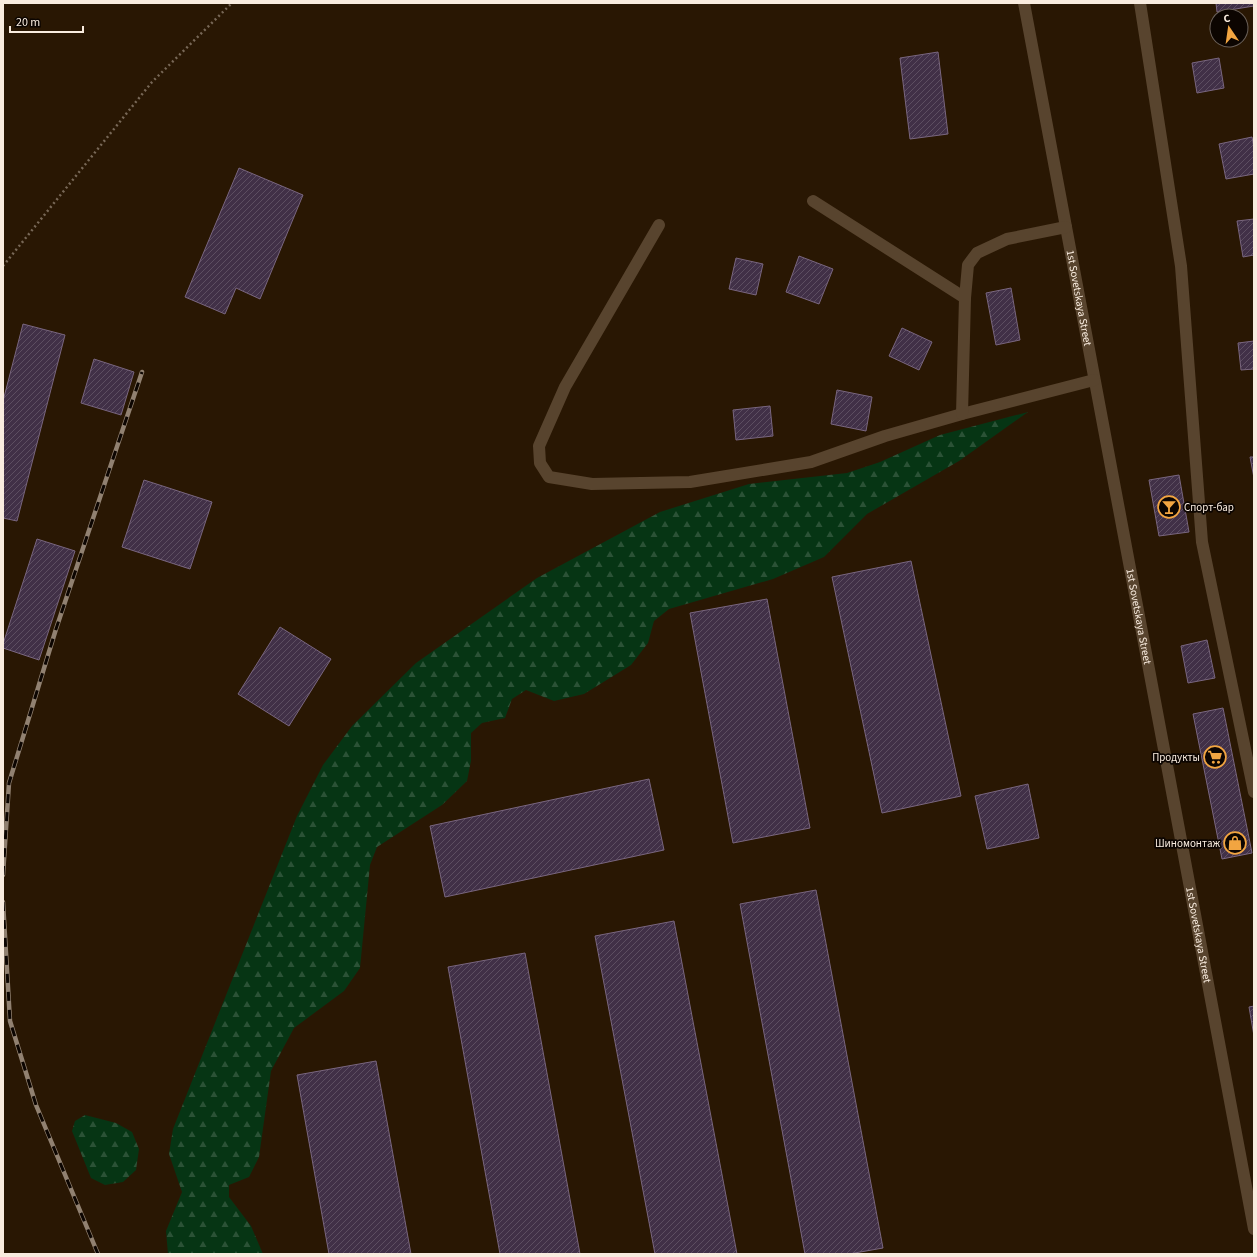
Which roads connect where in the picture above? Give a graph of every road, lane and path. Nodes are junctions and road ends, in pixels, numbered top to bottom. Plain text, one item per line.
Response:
1 (232, 3) edge
2 (1024, 3) edge
3 (1140, 3) edge
4 (813, 201) dead end
5 (659, 224) dead end
6 (1066, 227) junction
7 (3, 266) edge
8 (965, 298) junction
9 (1094, 380) junction
10 (962, 414) junction
11 (1254, 792) edge
12 (1254, 1229) edge

1 - 7 path
2 - 6 street, 1st Sovetskaya Street
3 - 11 street
4 - 8 street
5 - 10 street
6 - 8 street
6 - 9 street, 1st Sovetskaya Street
8 - 10 street
9 - 10 street
9 - 12 street, 1st Sovetskaya Street

